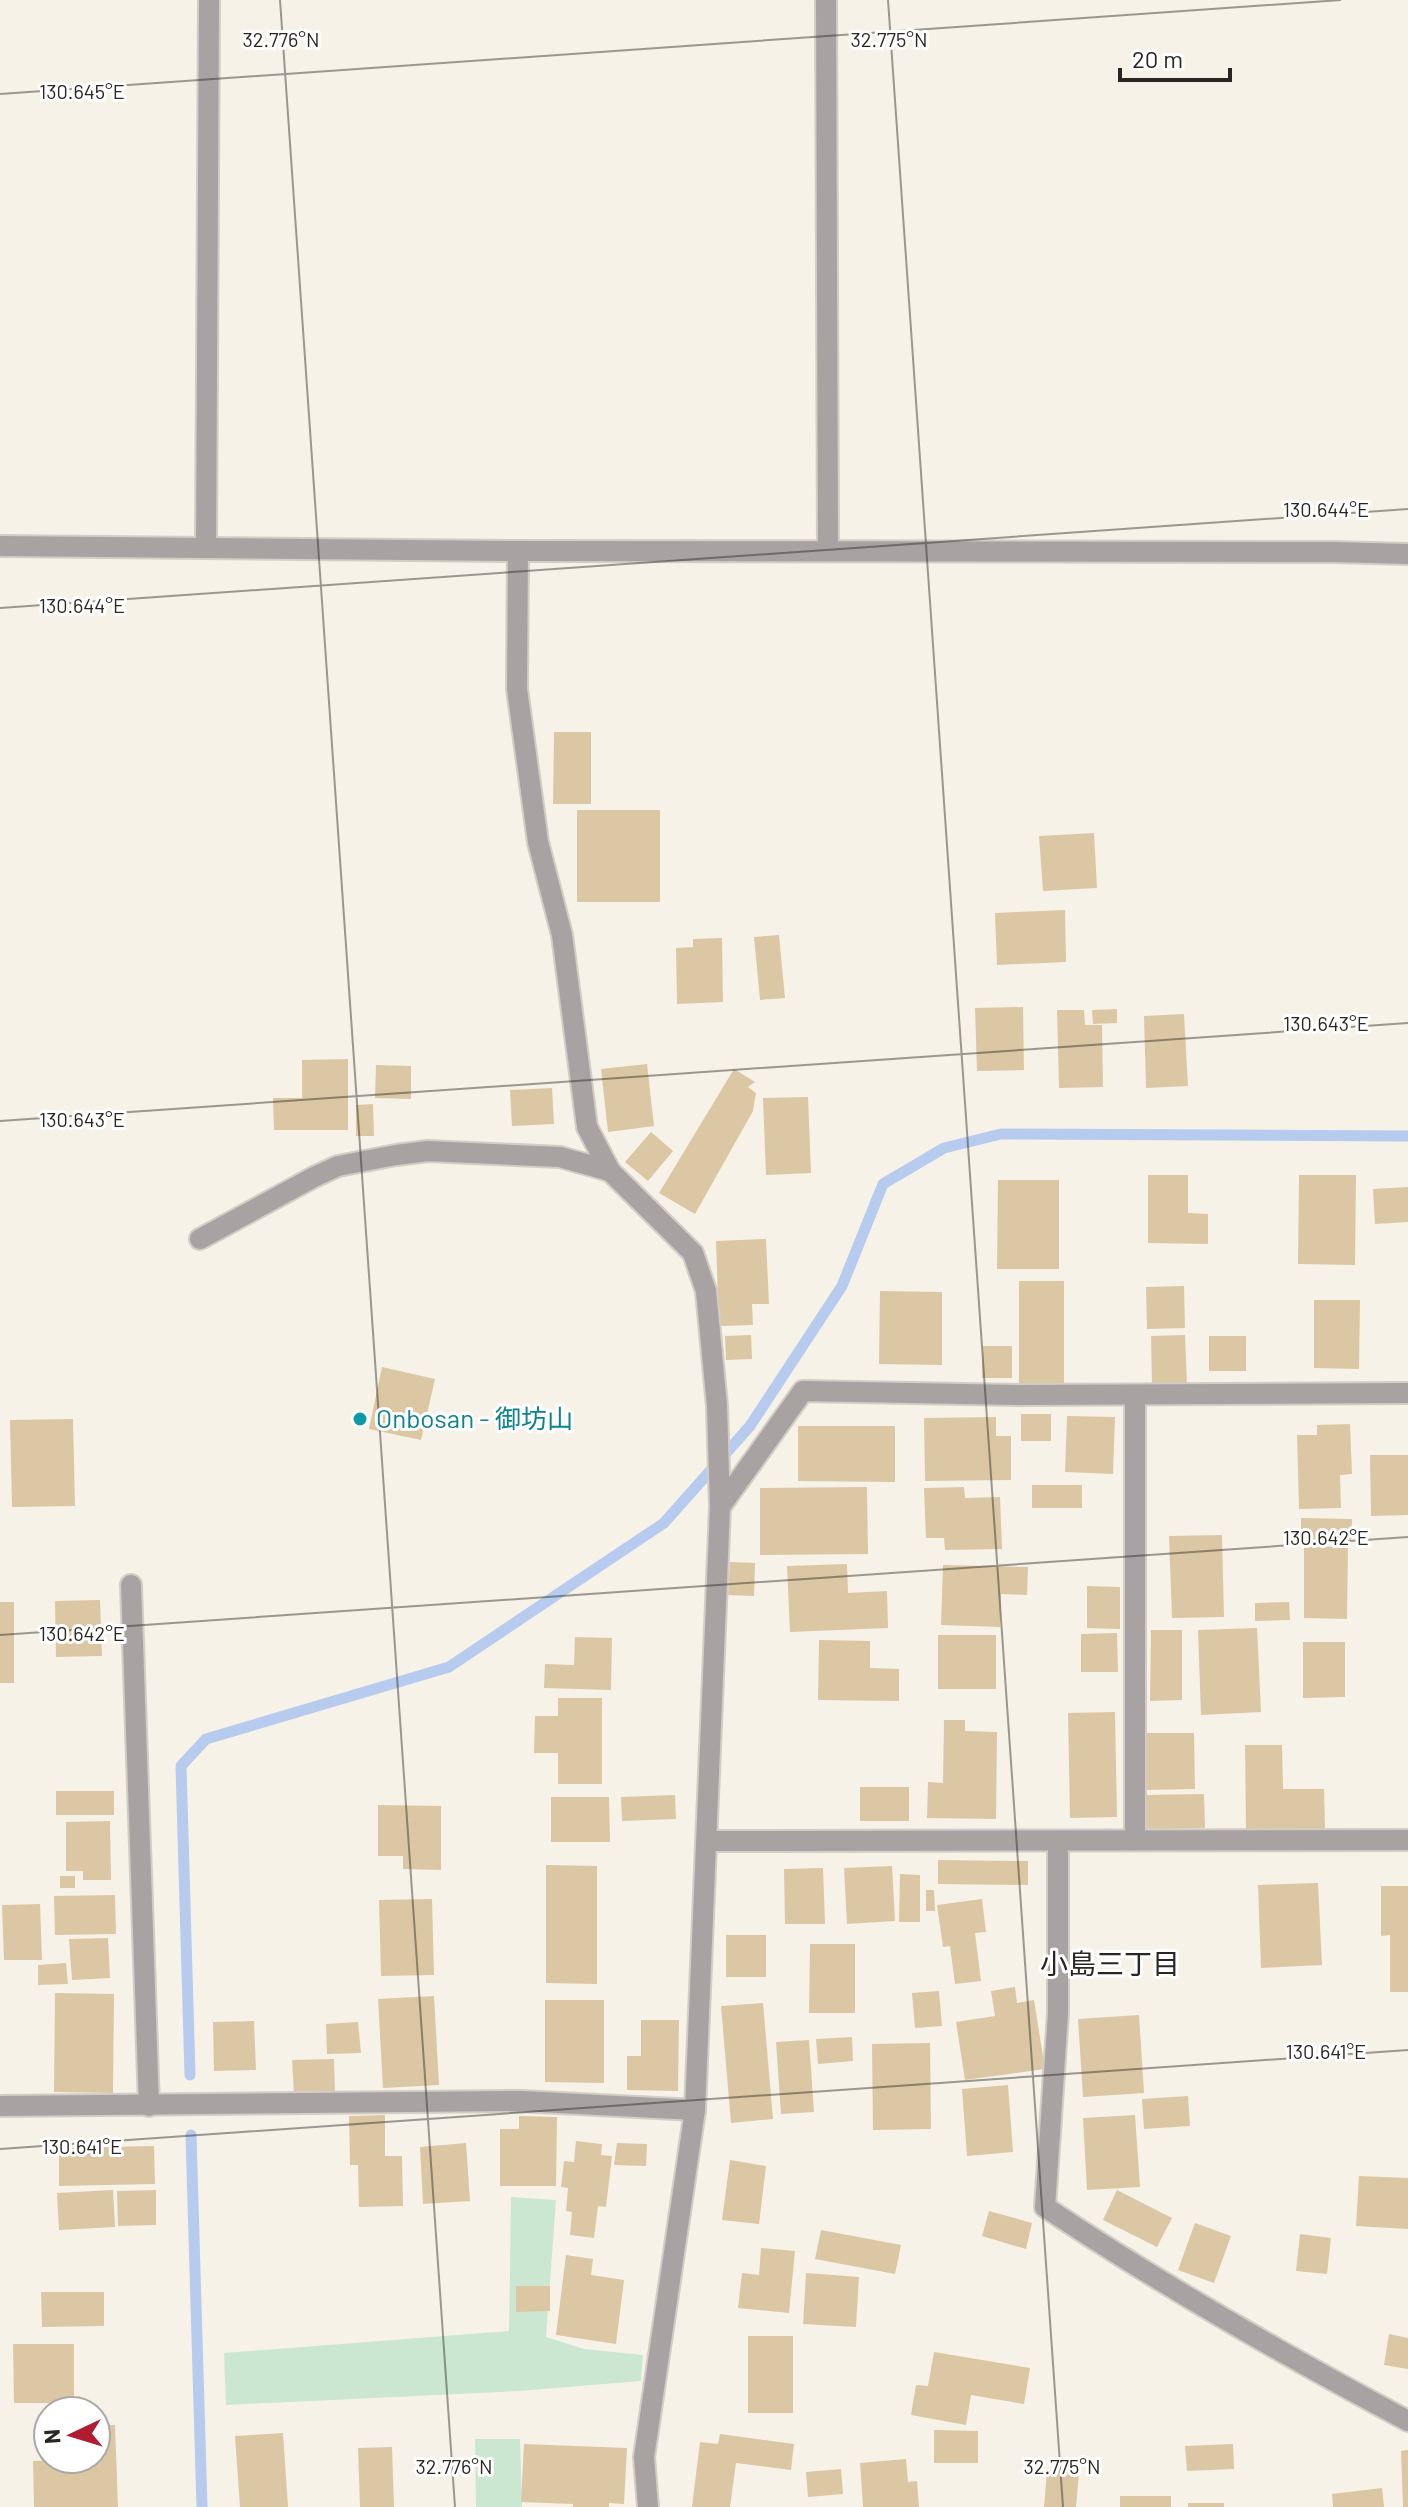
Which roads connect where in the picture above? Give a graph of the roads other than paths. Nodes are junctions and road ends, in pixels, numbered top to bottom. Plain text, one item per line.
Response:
1 (209, 0) edge
2 (826, 0) edge
3 (0, 546) edge
4 (206, 548) junction
5 (518, 551) junction
6 (828, 551) junction
7 (1408, 554) edge
8 (610, 1171) junction
9 (200, 1239) dead end
10 (1408, 1393) edge
11 (1135, 1395) junction
12 (720, 1507) junction
13 (131, 1585) dead end
14 (1135, 1840) junction
15 (1408, 1840) edge
16 (707, 1841) junction
17 (1058, 1841) junction
18 (0, 2106) edge
19 (149, 2106) junction
20 (695, 2110) junction
21 (1408, 2421) edge
22 (648, 2507) edge

1 - 4 street
2 - 6 street
3 - 4 street
4 - 5 street
5 - 6 street
5 - 8 street
6 - 7 street
8 - 9 street
8 - 12 street
10 - 11 street
11 - 12 street
11 - 14 street
12 - 16 street
13 - 19 street
14 - 15 street
14 - 17 street
16 - 17 street
16 - 20 street
17 - 21 street
18 - 19 street
19 - 20 street
20 - 22 street

